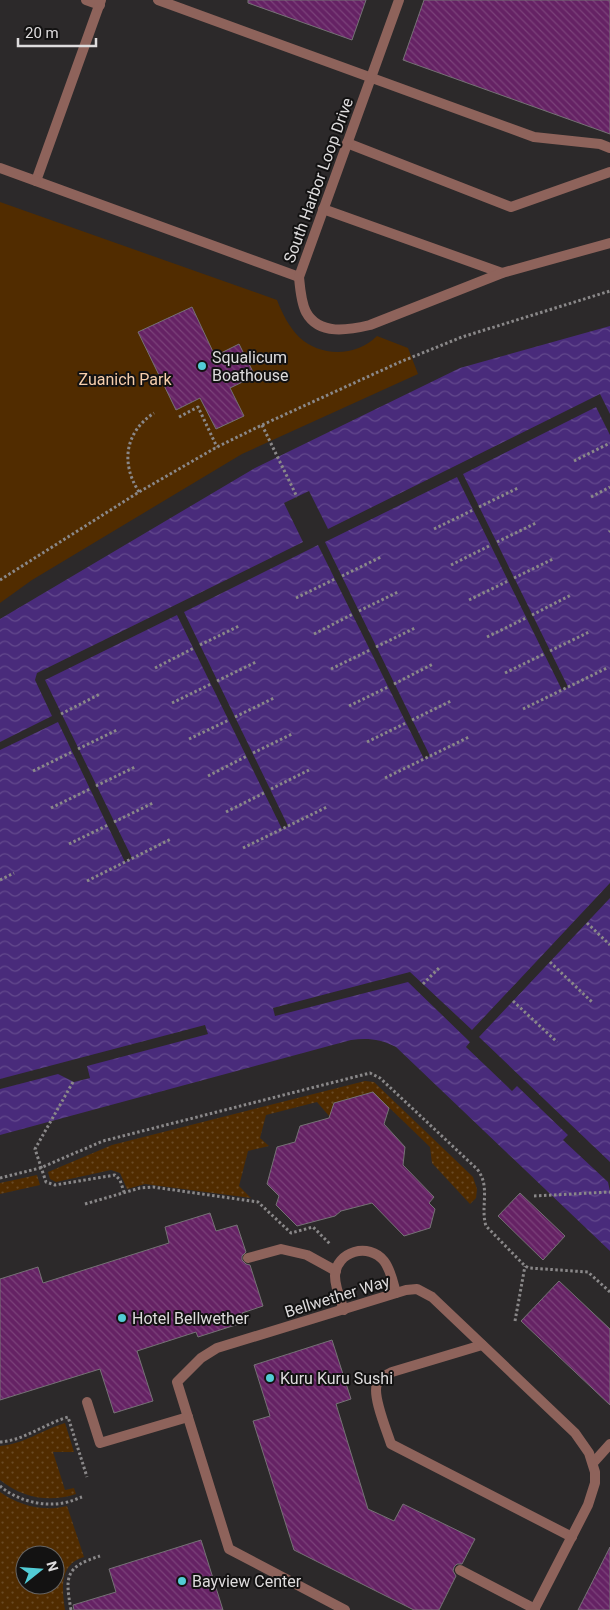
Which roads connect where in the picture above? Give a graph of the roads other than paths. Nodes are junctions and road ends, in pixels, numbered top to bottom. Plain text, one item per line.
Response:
1 (86, 0) edge
2 (158, 0) edge
3 (399, 0) edge
4 (101, 2) edge
5 (371, 77) junction
6 (348, 143) junction
7 (610, 148) edge
8 (0, 168) edge
9 (610, 172) edge
10 (36, 181) junction
11 (323, 209) junction
12 (610, 243) edge
13 (502, 273) junction
14 (299, 277) junction
15 (248, 1258) dead end
16 (336, 1270) junction
17 (396, 1293) junction
18 (344, 1310) junction
19 (482, 1345) junction
20 (87, 1402) dead end
21 (188, 1417) junction
22 (610, 1444) edge
23 (593, 1463) junction
24 (572, 1537) junction
25 (460, 1570) dead end
26 (534, 1609) edge
27 (345, 1610) edge

1 - 4 street
2 - 5 street
3 - 5 street, South Harbor Loop Drive
4 - 10 street
5 - 6 street, South Harbor Loop Drive
5 - 7 street
6 - 9 street
6 - 11 street, South Harbor Loop Drive
8 - 10 street
10 - 14 street
11 - 13 street
11 - 14 street, South Harbor Loop Drive
12 - 13 street, South Harbor Loop Drive
13 - 14 street, South Harbor Loop Drive
15 - 16 street
16 - 17 street
16 - 18 street
17 - 18 street, Bellwether Way
17 - 19 street, Bellwether Way
18 - 21 street, Bellwether Way
19 - 23 street, Bellwether Way
19 - 24 street
20 - 21 street
21 - 27 street, Bellwether Way
22 - 23 street
23 - 24 street, Bellwether Way
24 - 26 street, Bellwether Way
25 - 26 street

